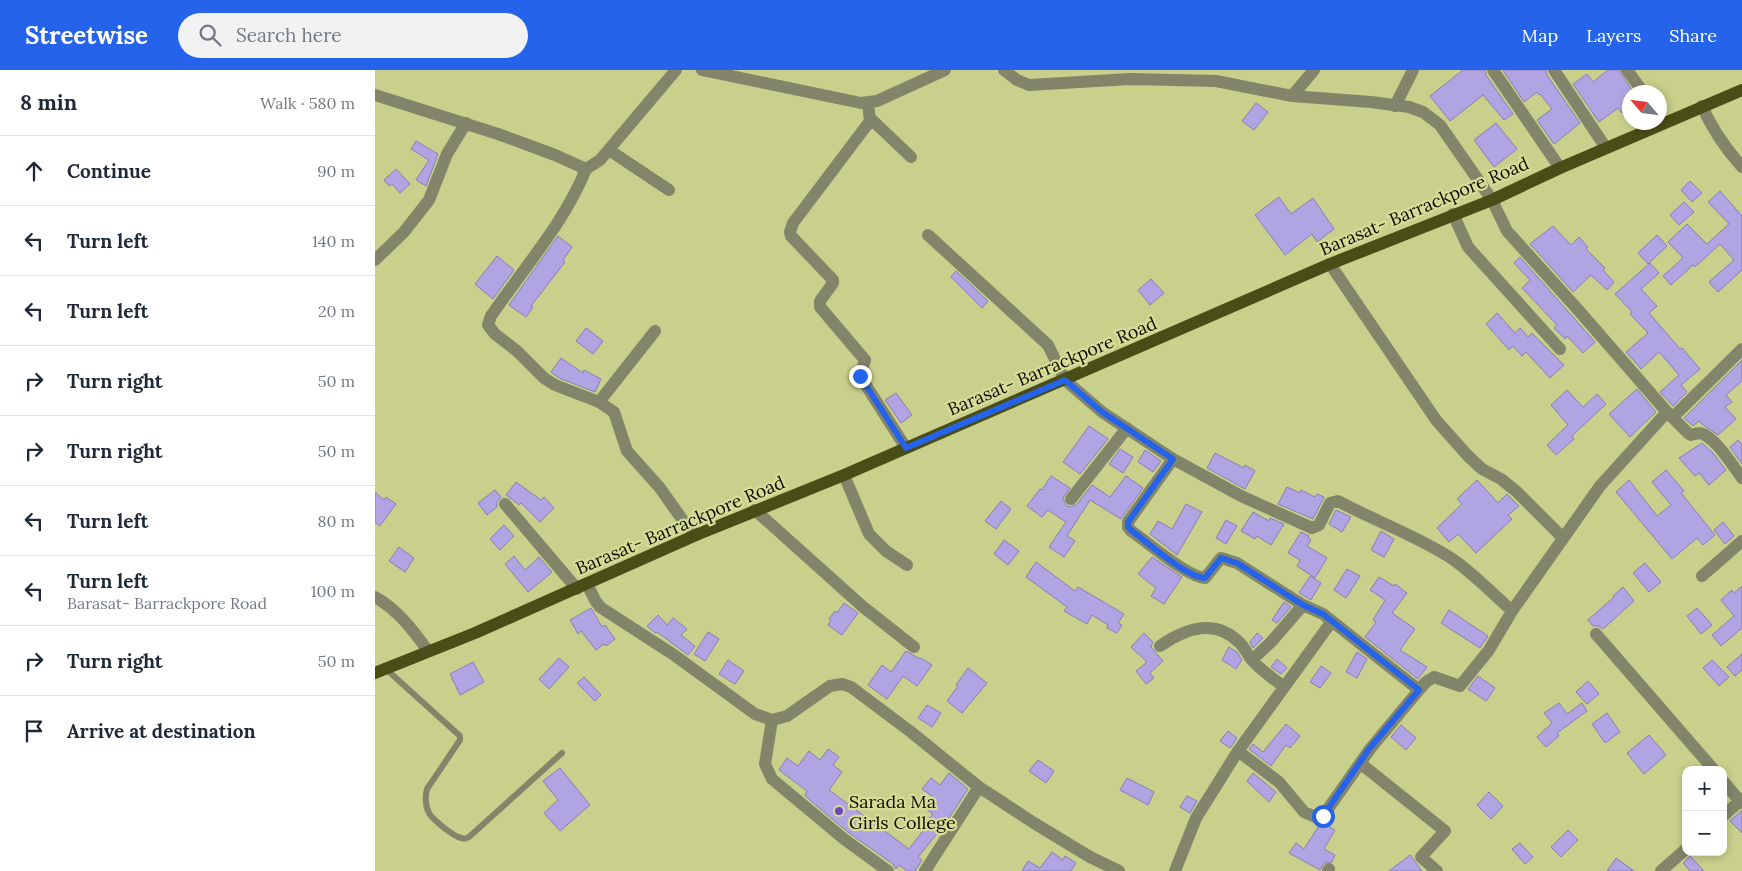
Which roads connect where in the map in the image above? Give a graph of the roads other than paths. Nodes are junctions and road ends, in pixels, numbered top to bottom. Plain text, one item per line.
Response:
1 (676, 70) edge
2 (701, 70) edge
3 (945, 70) edge
4 (1004, 70) edge
5 (1313, 70) edge
6 (1413, 70) edge
7 (1493, 70) edge
8 (1554, 70) edge
9 (1627, 70) edge
10 (1638, 85) edge
11 (1742, 90) edge
12 (375, 94) edge
13 (1292, 96) junction
14 (868, 103) junction
15 (1395, 106) junction
16 (1702, 106) junction
17 (870, 118) junction
18 (1667, 119) edge
19 (466, 123) junction
20 (1643, 130) edge
21 (1606, 148) junction
22 (609, 150) junction
23 (911, 157) dead end
24 (1742, 167) edge
25 (1560, 168) junction
26 (586, 169) junction
27 (669, 190) dead end
28 (1492, 200) junction
29 (1453, 214) junction
30 (928, 235) dead end
31 (375, 260) edge
32 (1330, 264) junction
33 (655, 331) dead end
34 (1560, 349) dead end
35 (1742, 349) edge
36 (1065, 380) junction
37 (599, 402) junction
38 (1670, 414) junction
39 (1127, 428) junction
40 (906, 448) junction
41 (1173, 459) junction
42 (1740, 473) edge
43 (844, 475) junction
44 (1071, 499) dead end
45 (505, 504) dead end
46 (755, 510) junction
47 (696, 535) junction
48 (1563, 538) junction
49 (1742, 541) edge
50 (907, 565) dead end
51 (1702, 576) dead end
52 (582, 586) junction
53 (375, 597) edge
54 (1303, 605) junction
55 (1512, 611) junction
56 (1332, 621) junction
57 (1596, 634) dead end
58 (1160, 646) dead end
59 (915, 648) dead end
60 (428, 651) junction
61 (1252, 660) junction
62 (380, 670) edge
63 (1284, 687) junction
64 (1419, 690) junction
65 (772, 720) junction
66 (1238, 751) junction
67 (562, 753) dead end
68 (1360, 763) junction
69 (1711, 766) edge
70 (1727, 786) edge
71 (979, 787) junction
72 (1741, 802) edge
73 (1727, 813) edge
74 (1682, 853) edge
75 (888, 871) edge
76 (925, 871) edge
77 (1119, 871) edge
78 (1175, 871) edge
79 (1437, 871) edge
80 (1661, 871) edge

1 - 22 street
2 - 14 street
3 - 14 street
4 - 13 street
5 - 13 street
6 - 15 street
7 - 25 street
8 - 21 street
9 - 10 street
11 - 16 main road, Barasat- Barrackpore Road
12 - 19 street
13 - 15 street
14 - 17 street
15 - 28 street
16 - 18 main road, Barasat- Barrackpore Road
16 - 24 street
17 - 23 street
17 - 40 street
19 - 26 street
19 - 31 street
20 - 21 main road, Barasat- Barrackpore Road
21 - 25 main road, Barasat- Barrackpore Road
22 - 26 street
22 - 27 street
25 - 28 main road, Barasat- Barrackpore Road
26 - 37 street
28 - 29 main road, Barasat- Barrackpore Road
28 - 38 street
29 - 32 main road, Barasat- Barrackpore Road
29 - 34 street
30 - 36 street
32 - 36 main road, Barasat- Barrackpore Road
32 - 48 street
33 - 37 street
35 - 38 street
36 - 39 street
36 - 40 main road, Barasat- Barrackpore Road
37 - 47 street
38 - 42 street
38 - 48 street
39 - 41 street
39 - 44 street
40 - 43 main road, Barasat- Barrackpore Road
41 - 54 street
41 - 55 street
43 - 46 main road, Barasat- Barrackpore Road
43 - 50 street
45 - 52 street
46 - 47 main road, Barasat- Barrackpore Road
46 - 59 street
47 - 52 main road, Barasat- Barrackpore Road
48 - 55 street
49 - 51 street
52 - 60 main road, Barasat- Barrackpore Road
52 - 65 street
53 - 60 street
54 - 56 street
54 - 61 street
55 - 64 street
56 - 63 street
56 - 64 street
57 - 69 street
58 - 61 street
60 - 62 main road, Barasat- Barrackpore Road
61 - 63 street
62 - 67 lane
63 - 66 street
64 - 68 street
65 - 71 street
65 - 75 street
66 - 68 street
66 - 78 street
68 - 79 street
70 - 72 street
71 - 76 street
71 - 77 street
72 - 73 street
74 - 80 street

